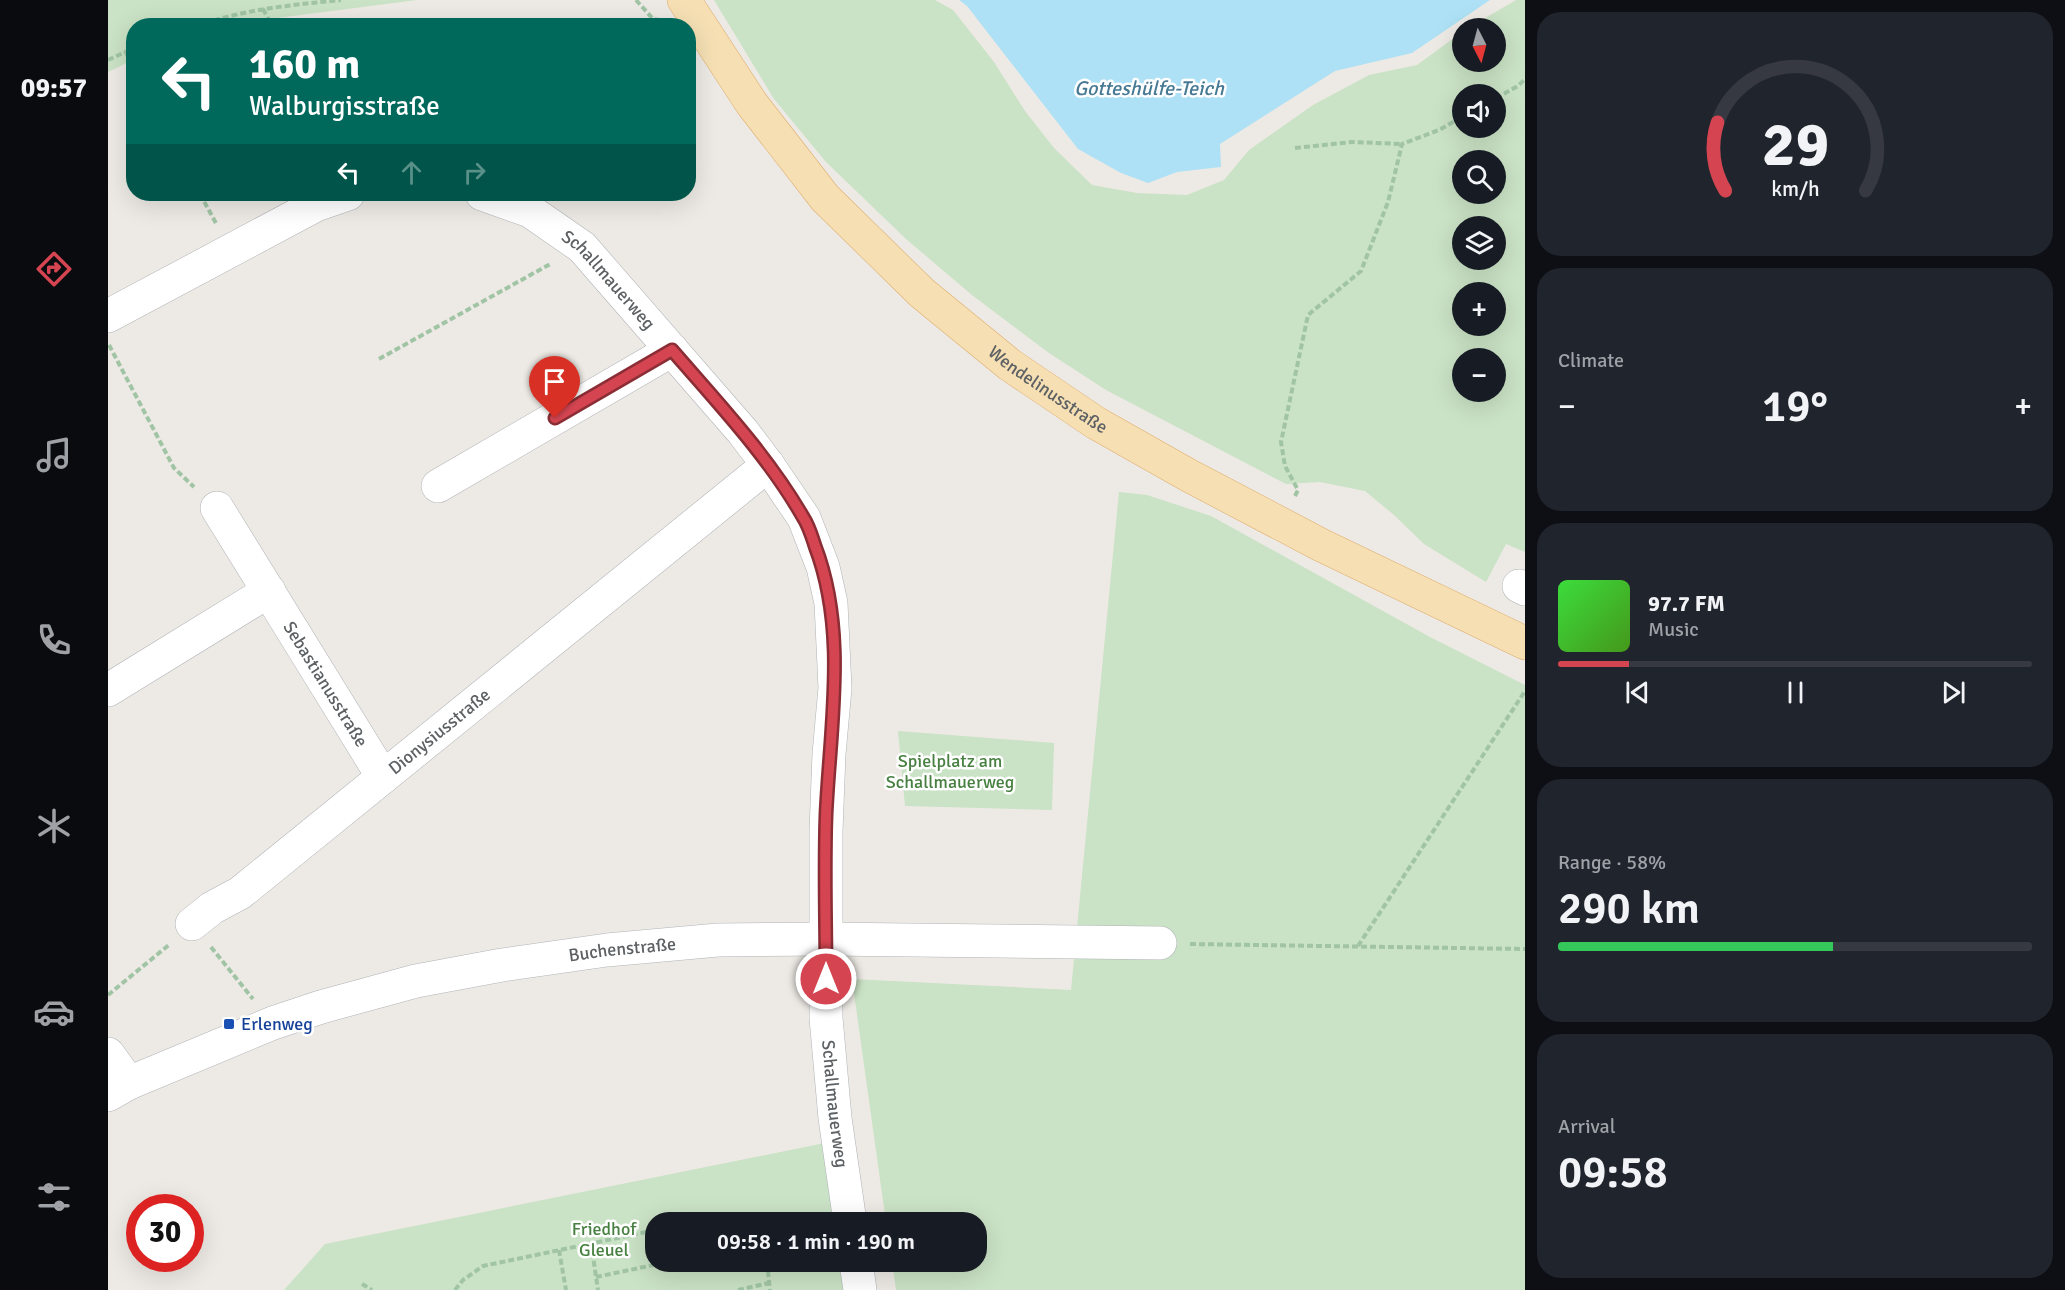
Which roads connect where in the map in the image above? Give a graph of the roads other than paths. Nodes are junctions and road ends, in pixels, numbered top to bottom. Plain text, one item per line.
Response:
1 (684, 0) edge
2 (696, 18) edge
3 (696, 18) edge
4 (328, 201) edge
5 (502, 201) edge
6 (108, 316) edge
7 (672, 350) junction
8 (768, 465) junction
9 (438, 486) dead end
10 (217, 508) road end
11 (269, 591) junction
12 (1525, 643) edge
13 (108, 690) edge
14 (383, 777) junction
15 (192, 924) road end
16 (826, 939) junction
17 (1160, 944) road end
18 (108, 1054) edge
19 (119, 1089) edge
20 (849, 1212) edge
21 (857, 1272) edge
22 (860, 1290) edge

1 - 3 main road, Wendelinusstraße
2 - 12 main road, Wendelinusstraße
4 - 6 street
5 - 7 street, Schallmauerweg
7 - 8 street, Schallmauerweg
7 - 9 street
8 - 14 street, Dionysiusstraße
8 - 16 street, Schallmauerweg
10 - 11 street, Sebastianusstraße
11 - 13 street
11 - 14 street, Sebastianusstraße
14 - 15 street, Dionysiusstraße
16 - 17 street, Buchenstraße
16 - 19 street, Buchenstraße
16 - 20 street, Schallmauerweg
18 - 19 street
21 - 22 street

